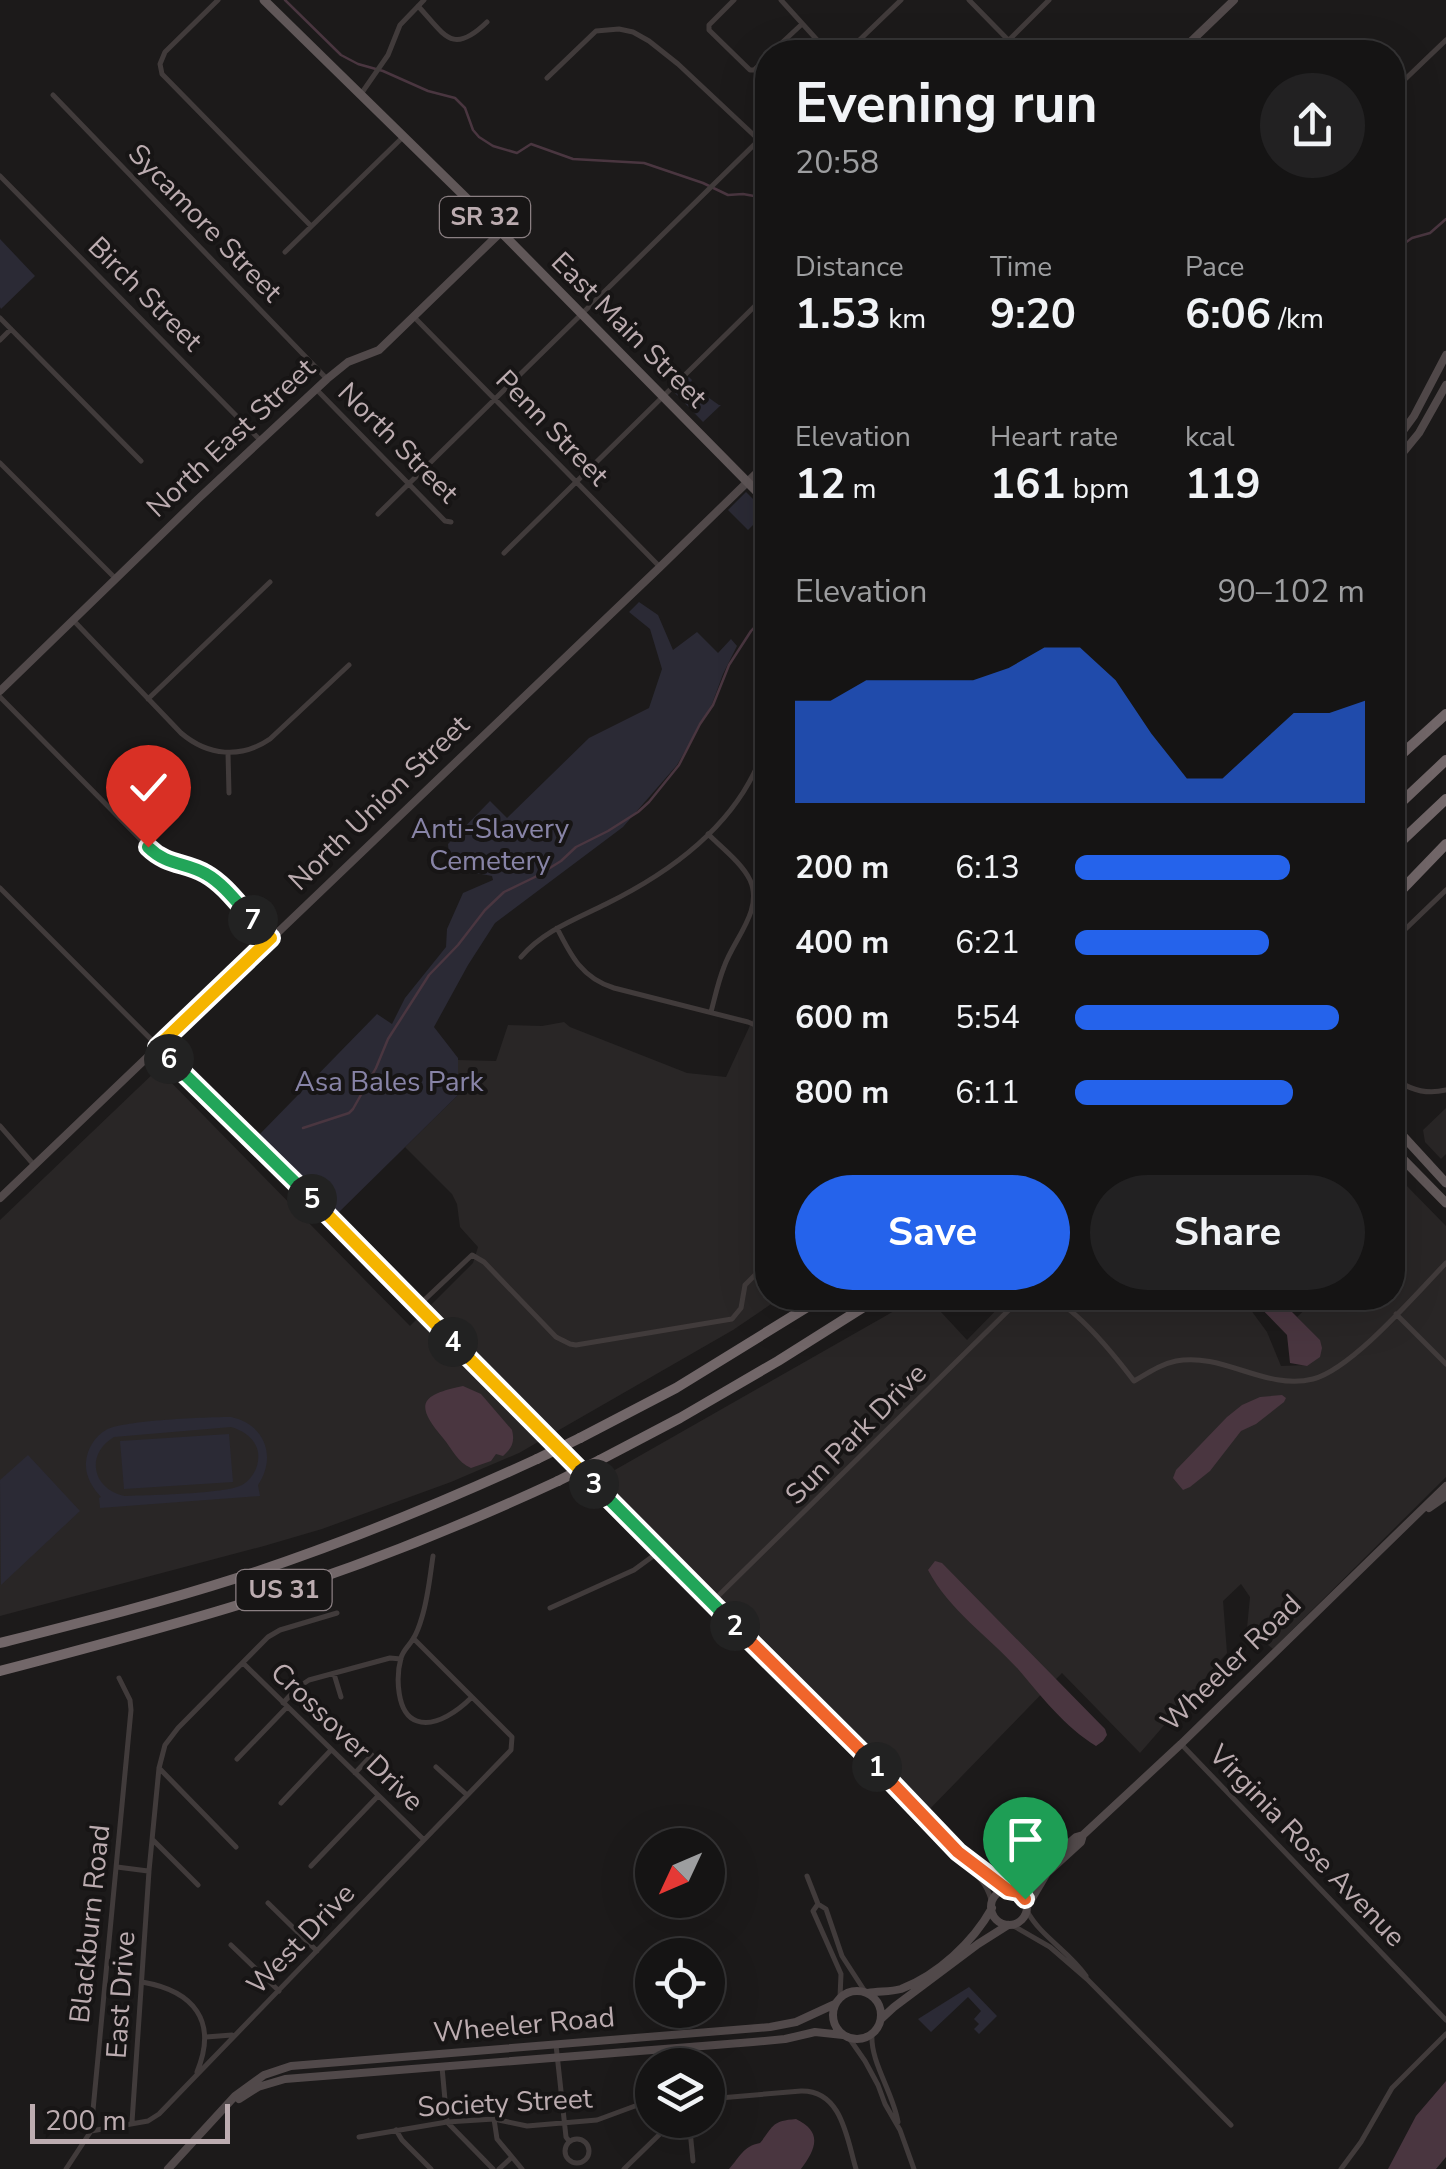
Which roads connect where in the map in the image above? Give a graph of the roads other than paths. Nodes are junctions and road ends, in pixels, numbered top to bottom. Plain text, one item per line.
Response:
1 (218, 0) edge
2 (264, 0) edge
3 (424, 0) edge
4 (734, 0) edge
5 (782, 0) edge
6 (900, 0) edge
7 (969, 0) edge
8 (1049, 0) edge
9 (1234, 0) edge
10 (418, 6) junction
11 (487, 22) dead end
12 (802, 24) junction
13 (785, 40) edge
14 (817, 40) edge
15 (860, 40) edge
16 (1007, 40) edge
17 (1009, 40) edge
18 (1192, 40) edge
19 (1446, 40) edge
20 (755, 69) edge
21 (547, 78) dead end
22 (1405, 80) edge
23 (361, 94) junction
24 (54, 95) dead end
25 (404, 136) junction
26 (755, 136) edge
27 (755, 144) edge
28 (0, 176) edge
29 (312, 226) junction
30 (501, 232) junction
31 (285, 252) dead end
32 (755, 306) edge
33 (582, 315) junction
34 (414, 317) junction
35 (0, 318) edge
36 (12, 329) junction
37 (0, 340) edge
38 (1446, 355) edge
39 (327, 379) junction
40 (1446, 384) edge
41 (316, 389) junction
42 (663, 396) junction
43 (496, 399) junction
44 (1405, 428) edge
45 (261, 441) junction
46 (1405, 451) edge
47 (140, 461) dead end
48 (0, 463) edge
49 (755, 474) edge
50 (576, 482) junction
51 (747, 482) junction
52 (410, 483) junction
53 (755, 490) edge
54 (378, 514) dead end
55 (452, 522) dead end
56 (504, 552) dead end
57 (660, 567) junction
58 (115, 578) junction
59 (270, 582) dead end
60 (72, 620) junction
61 (349, 665) dead end
62 (0, 694) edge
63 (148, 699) junction
64 (1446, 714) edge
65 (1405, 751) edge
66 (228, 753) junction
67 (1446, 760) edge
68 (755, 772) edge
69 (228, 793) dead end
70 (1405, 799) edge
71 (1446, 799) edge
72 (708, 834) junction
73 (1405, 838) edge
74 (1446, 844) edge
75 (1405, 887) edge
76 (0, 888) edge
77 (1446, 890) edge
78 (558, 928) junction
79 (1405, 929) edge
80 (271, 938) junction
81 (521, 957) dead end
82 (711, 1012) junction
83 (755, 1024) edge
84 (157, 1047) junction
85 (1405, 1086) edge
86 (1446, 1090) edge
87 (0, 1126) edge
88 (1405, 1138) edge
89 (1405, 1161) edge
90 (34, 1165) junction
91 (1446, 1183) edge
92 (0, 1198) edge
93 (1446, 1202) edge
94 (1446, 1263) edge
95 (755, 1274) edge
96 (1405, 1305) edge
97 (418, 1306) junction
98 (803, 1310) edge
99 (860, 1310) edge
100 (1009, 1310) edge
101 (1069, 1310) edge
102 (1400, 1310) edge
103 (1396, 1314) junction
104 (1446, 1364) edge
105 (1446, 1486) edge
106 (1446, 1496) edge
107 (1408, 1522) junction
108 (660, 1550) junction
109 (433, 1556) dead end
110 (712, 1602) junction
111 (550, 1608) dead end
112 (337, 1613) dead end
113 (414, 1638) junction
114 (0, 1643) edge
115 (400, 1659) junction
116 (242, 1663) junction
117 (0, 1671) edge
118 (334, 1674) junction
119 (119, 1678) dead end
120 (472, 1696) junction
121 (341, 1697) dead end
122 (285, 1705) junction
123 (1181, 1744) junction
124 (331, 1750) junction
125 (372, 1754) dead end
126 (238, 1759) dead end
127 (436, 1767) dead end
128 (159, 1768) junction
129 (355, 1773) junction
130 (378, 1796) junction
131 (467, 1796) junction
132 (281, 1803) dead end
133 (1083, 1835) junction
134 (153, 1840) junction
135 (424, 1840) junction
136 (236, 1847) dead end
137 (958, 1852) junction
138 (312, 1866) dead end
139 (116, 1867) junction
140 (149, 1871) junction
141 (807, 1876) dead end
142 (198, 1885) dead end
143 (1009, 1890) junction
144 (268, 1904) dead end
145 (818, 1904) junction
146 (992, 1906) junction
147 (1027, 1909) junction
148 (1010, 1925) junction
149 (231, 1945) dead end
150 (317, 1952) junction
151 (1087, 1979) junction
152 (141, 1982) junction
153 (278, 1991) junction
154 (867, 1993) junction
155 (837, 2001) junction
156 (881, 2019) junction
157 (1446, 2020) edge
158 (872, 2034) junction
159 (1446, 2034) edge
160 (235, 2035) junction
161 (846, 2036) junction
162 (206, 2037) junction
163 (556, 2045) junction
164 (683, 2048) edge
165 (635, 2051) edge
166 (557, 2057) junction
167 (442, 2067) junction
168 (196, 2075) junction
169 (725, 2098) edge
170 (635, 2106) edge
171 (227, 2108) junction
172 (494, 2119) junction
173 (132, 2122) junction
174 (447, 2122) junction
175 (564, 2123) junction
176 (1231, 2125) dead end
177 (396, 2130) junction
178 (900, 2130) junction
179 (91, 2131) junction
180 (359, 2137) dead end
181 (656, 2138) edge
182 (691, 2138) edge
183 (569, 2141) junction
184 (511, 2158) junction
185 (693, 2161) dead end
186 (170, 2168) edge
187 (66, 2169) edge
188 (431, 2169) edge
189 (496, 2169) edge
190 (522, 2169) edge
191 (624, 2169) edge
192 (856, 2169) edge
193 (914, 2169) edge
194 (1341, 2169) edge

1 - 29 street
2 - 23 main road, East Main Street / SR 32
3 - 10 street
4 - 20 street
5 - 12 street
6 - 15 street
7 - 16 street
8 - 17 street
9 - 18 street
10 - 11 street
10 - 23 street
12 - 13 street
12 - 14 street
19 - 22 street
21 - 26 street
23 - 25 main road, East Main Street / SR 32
24 - 39 street, Sycamore Street
25 - 29 street
25 - 30 main road, East Main Street / SR 32
27 - 33 street
28 - 45 street, Birch Street
29 - 31 street
30 - 33 main road, East Main Street / SR 32
30 - 34 street, North East Street
32 - 42 street
33 - 42 main road, East Main Street / SR 32
33 - 43 street
34 - 39 street, North East Street
34 - 43 street, Penn Street
35 - 36 street
36 - 37 street
36 - 47 street
38 - 44 street
39 - 41 street, North East Street
40 - 46 street
41 - 45 street, North East Street
41 - 52 street, North Street
42 - 50 street
42 - 51 main road, East Main Street / SR 32
43 - 50 street, Penn Street
43 - 52 street
45 - 58 street, North East Street
48 - 58 street
49 - 51 street, North Union Street
50 - 56 street
50 - 57 street, Penn Street
51 - 53 main road, SR 32
51 - 57 street, North Union Street
52 - 54 street
52 - 55 street, North Street
57 - 80 street, North Union Street
58 - 60 street, North East Street
59 - 63 street
60 - 62 street, North East Street
60 - 63 street
61 - 66 street
62 - 80 street
63 - 66 street
64 - 65 highway
66 - 69 street
67 - 70 highway
68 - 72 street
71 - 73 highway
72 - 78 street
72 - 82 street
74 - 75 highway
76 - 84 street
77 - 79 street
78 - 81 street
78 - 82 street
80 - 84 street, North Union Street
82 - 83 street
84 - 90 street, North Union Street
84 - 97 street
85 - 86 street
87 - 90 street
88 - 91 main road
89 - 93 main road
90 - 92 street, North Union Street
94 - 96 street
95 - 97 street
97 - 108 street
98 - 114 highway, US 31, bridge
99 - 117 highway, US 31, bridge
100 - 110 street, Sun Park Drive
101 - 103 street
102 - 103 street
103 - 104 street
105 - 107 street, Wheeler Road
106 - 107 street, Wheeler Road
107 - 123 street, Wheeler Road
108 - 110 street
108 - 111 street
109 - 113 street
110 - 137 street
112 - 116 street, East Drive
113 - 115 street
113 - 120 street
115 - 118 street
115 - 120 street
116 - 122 street, Crossover Drive
116 - 128 street, East Drive
118 - 121 street
118 - 122 street
119 - 139 street, Blackburn Road
120 - 131 street, West Drive
122 - 124 street, Crossover Drive
122 - 126 street
123 - 133 street, Wheeler Road
123 - 157 street, Virginia Rose Avenue
124 - 129 street, Crossover Drive
124 - 132 street
125 - 129 street
127 - 131 street
128 - 134 street, East Drive
128 - 136 street
129 - 130 street, Crossover Drive
130 - 135 street, Crossover Drive
130 - 138 street
131 - 135 street, West Drive
133 - 143 street, Wheeler Road
133 - 147 street, Wheeler Road
134 - 140 street, East Drive
134 - 142 street
135 - 150 street, West Drive
137 - 143 street
137 - 146 street
139 - 140 street
139 - 179 street, Blackburn Road
140 - 152 street, East Drive
141 - 145 street
143 - 146 street
143 - 147 street
144 - 150 street
145 - 154 street
145 - 155 street
146 - 148 street
146 - 154 street
147 - 148 street
147 - 151 street
148 - 151 street
148 - 156 street
149 - 153 street
150 - 153 street, West Drive
151 - 176 street
152 - 162 street
152 - 173 street, East Drive
153 - 160 street, West Drive
154 - 155 street
154 - 156 street
155 - 161 street
155 - 163 street, Wheeler Road
156 - 158 street
158 - 161 street
158 - 178 street
159 - 194 street
160 - 162 street
160 - 168 street, West Drive
161 - 164 street, Wheeler Road
161 - 178 street
162 - 168 street
163 - 166 street
163 - 171 street, Wheeler Road
165 - 166 street, Wheeler Road
166 - 167 street, Wheeler Road
166 - 175 street
167 - 171 street, Wheeler Road
167 - 174 street
168 - 173 street, West Drive
169 - 192 street
170 - 175 street, Society Street
171 - 186 street, Wheeler Road
172 - 174 street, Society Street
172 - 175 street, Society Street
172 - 184 street
173 - 179 street, West Drive
174 - 177 street, Society Street
174 - 189 street
175 - 183 street
177 - 180 street, Society Street
177 - 188 street
178 - 193 street
179 - 187 street, Blackburn Road
181 - 191 street
182 - 185 street
183 - 183 street
184 - 189 street
184 - 190 street

